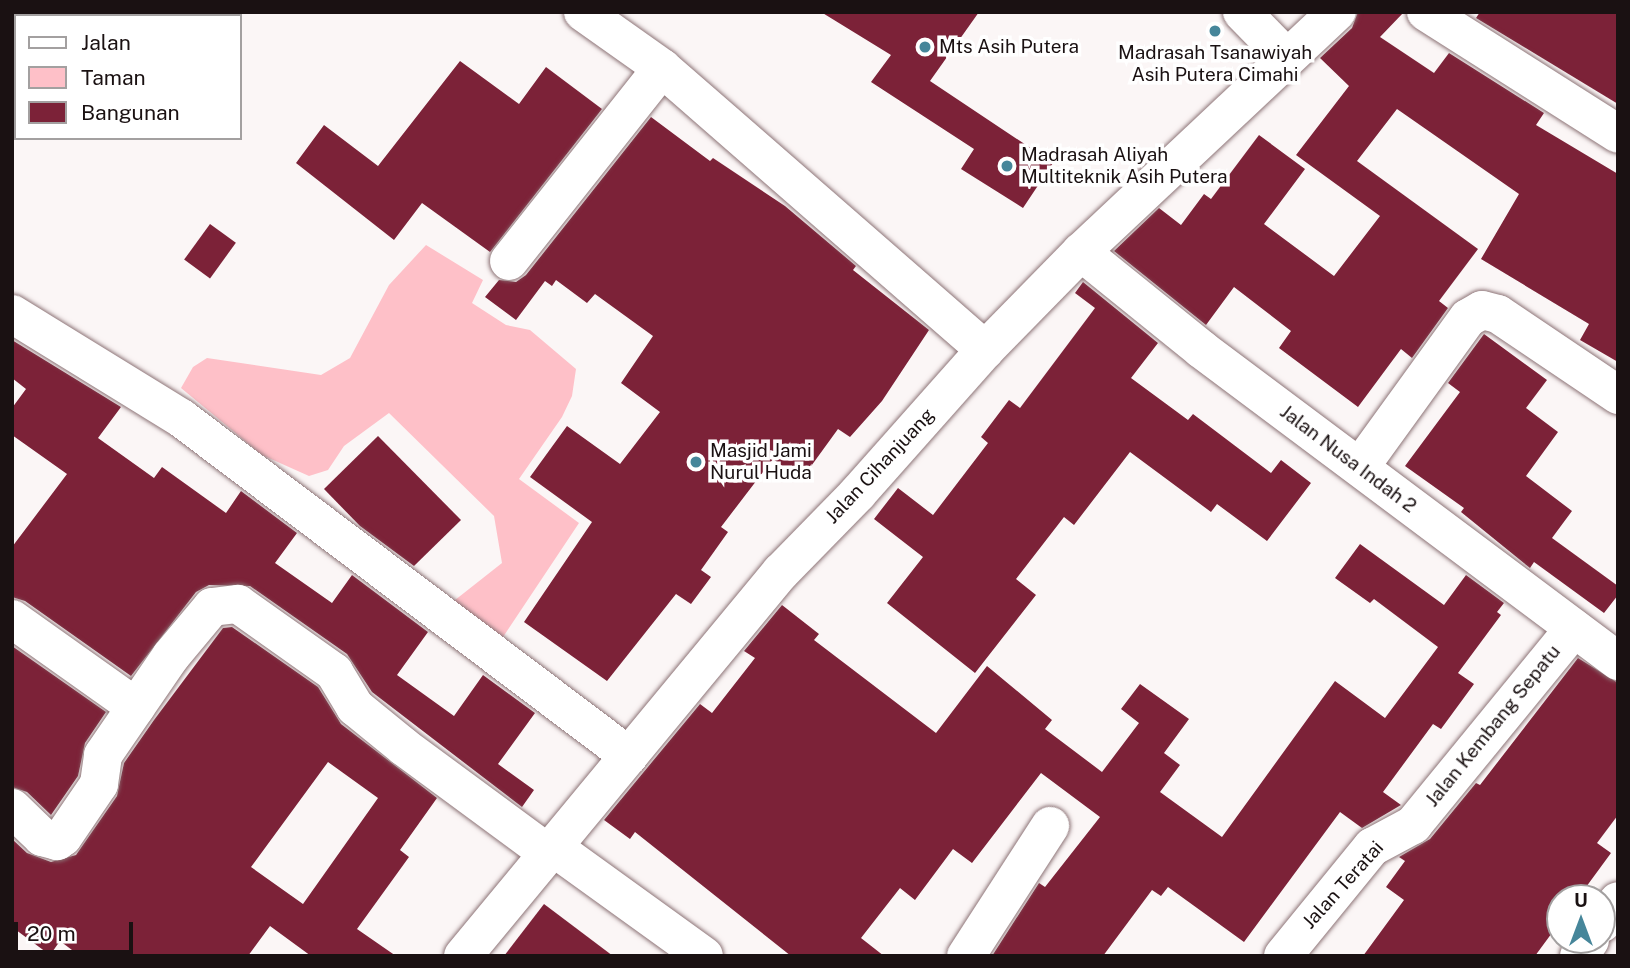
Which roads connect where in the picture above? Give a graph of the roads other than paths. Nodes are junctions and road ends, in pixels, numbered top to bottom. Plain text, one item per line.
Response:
1 (583, 12) edge
2 (1242, 12) edge
3 (1337, 12) edge
4 (1426, 12) edge
5 (1286, 57) junction
6 (662, 68) junction
7 (1618, 134) edge
8 (1081, 252) junction
9 (509, 261) dead end
10 (12, 314) edge
11 (985, 350) junction
12 (1618, 395) edge
13 (1360, 467) junction
14 (12, 619) edge
15 (1574, 628) junction
16 (1618, 661) edge
17 (136, 707) junction
18 (629, 756) junction
19 (12, 808) edge
20 (1413, 825) joint
21 (1050, 826) dead end
22 (551, 850) junction
23 (463, 956) edge
24 (705, 956) edge
25 (966, 956) edge
26 (1283, 956) edge

1 - 6 street
2 - 5 street
3 - 5 street, Jalan Cihanjuang
4 - 7 street
5 - 8 street, Jalan Cihanjuang
6 - 9 street
6 - 11 street
8 - 11 street, Jalan Cihanjuang
8 - 13 street, Jalan Nusa Indah 2
10 - 18 street
11 - 18 street, Jalan Cihanjuang
12 - 13 street
13 - 15 street, Jalan Nusa Indah 2
14 - 17 street
15 - 16 street, Jalan Nusa Indah 2
15 - 20 street, Jalan Kembang Sepatu
17 - 19 street
17 - 22 street
18 - 22 street, Jalan Cihanjuang
20 - 26 street, Jalan Teratai
21 - 25 street
22 - 23 street, Jalan Cihanjuang
22 - 24 street

